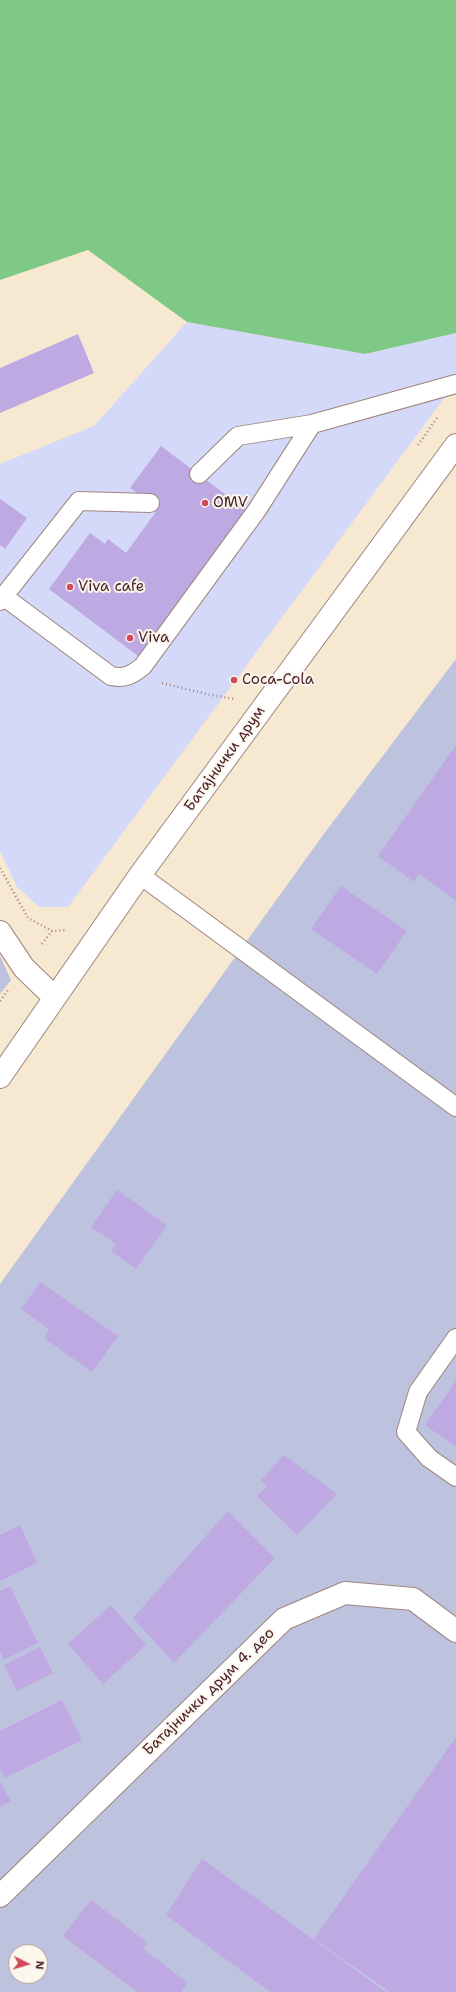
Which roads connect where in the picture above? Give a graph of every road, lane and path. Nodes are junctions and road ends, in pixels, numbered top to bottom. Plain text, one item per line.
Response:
1 (456, 384) edge
2 (312, 424) junction
3 (456, 445) edge
4 (200, 474) dead end
5 (150, 503) dead end
6 (2, 598) edge
7 (132, 675) junction
8 (265, 703) junction
9 (0, 868) edge
10 (140, 875) junction
11 (52, 931) dead end
12 (0, 932) edge
13 (54, 997) junction
14 (0, 1077) edge
15 (456, 1107) edge
16 (456, 1338) edge
17 (456, 1477) edge
18 (456, 1631) edge
19 (0, 1896) edge

1 - 2 lane
2 - 4 lane
2 - 7 lane
3 - 8 main road, Батајнички друм
5 - 6 lane
6 - 7 lane
7 - 8 path
8 - 10 main road, Батајнички друм
9 - 11 path
10 - 13 main road, Батајнички друм
10 - 15 lane
12 - 13 main road
13 - 14 main road, Батајнички друм
16 - 17 lane
18 - 19 main road, Батајнички друм 4. део

